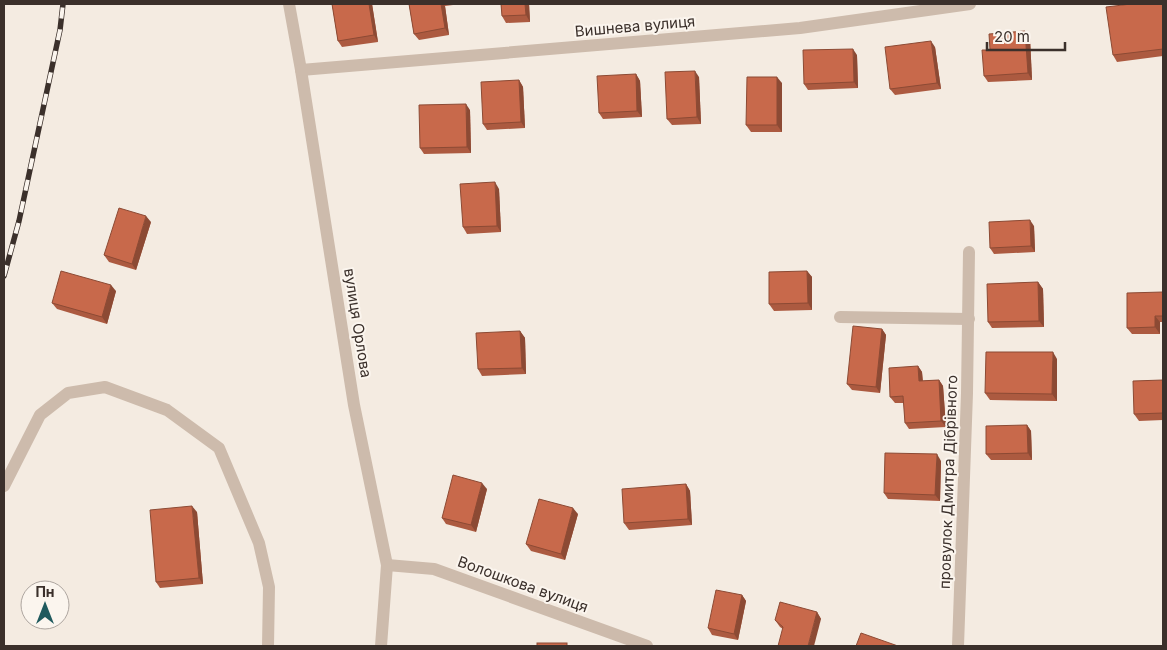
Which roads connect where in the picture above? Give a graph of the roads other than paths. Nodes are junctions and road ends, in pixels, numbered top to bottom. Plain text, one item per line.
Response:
1 (289, 4) edge
2 (970, 4) edge
3 (301, 70) junction
4 (969, 252) dead end
5 (840, 317) dead end
6 (969, 319) junction
7 (4, 486) edge
8 (386, 565) junction
9 (268, 646) edge
10 (381, 646) edge
11 (646, 646) edge
12 (958, 646) edge

1 - 3 street, вулиця Орлова
2 - 3 street, Вишнева вулиця
3 - 8 street, вулиця Орлова
4 - 6 street, провулок Дмитра Дібрівного
5 - 6 street
6 - 12 street, провулок Дмитра Дібрівного
7 - 9 street
8 - 10 street, вулиця Орлова
8 - 11 street, Волошкова вулиця

